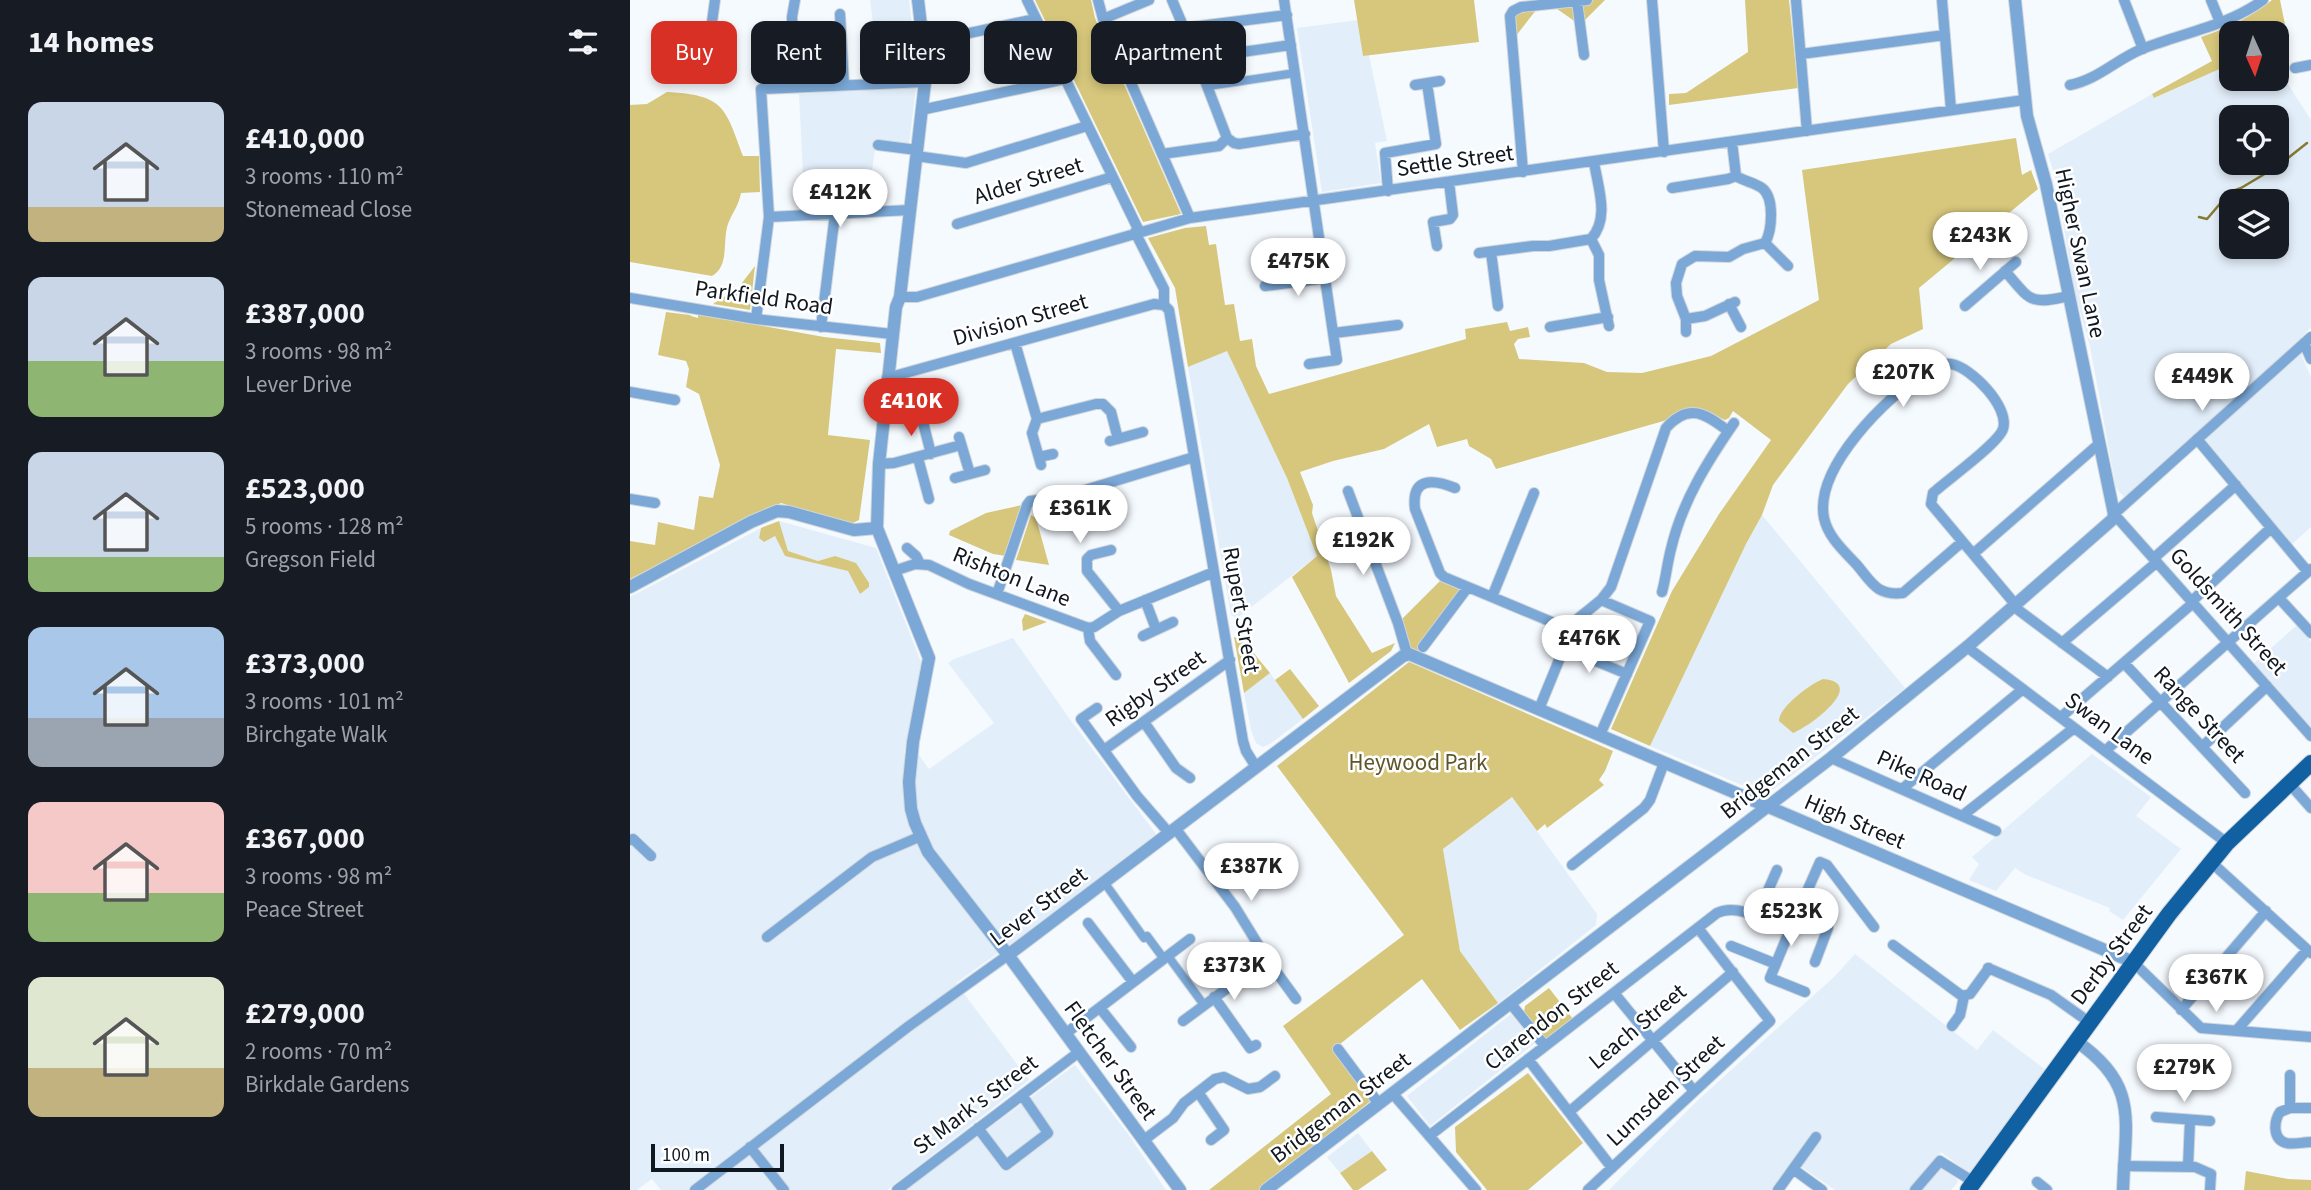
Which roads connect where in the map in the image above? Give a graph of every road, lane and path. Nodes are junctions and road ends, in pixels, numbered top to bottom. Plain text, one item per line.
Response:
1 (715, 0) edge
2 (795, 0) edge
3 (918, 0) edge
4 (1027, 0) edge
5 (1098, 0) edge
6 (1149, 0) edge
7 (1172, 0) edge
8 (1284, 0) edge
9 (1587, 0) edge
10 (1652, 0) edge
11 (1796, 0) edge
12 (1941, 0) edge
13 (2015, 0) edge
14 (2124, 0) edge
15 (2211, 0) edge
16 (2263, 0) edge
17 (1577, 1) edge
18 (840, 14) dead end
19 (1287, 15) junction
20 (1035, 19) joint
21 (1103, 19) junction
22 (712, 21) edge
23 (792, 21) edge
24 (920, 21) edge
25 (1181, 21) edge
26 (1243, 21) edge
27 (2220, 21) edge
28 (2223, 21) edge
29 (2219, 22) edge
30 (970, 33) edge
31 (1945, 35) junction
32 (1291, 45) junction
33 (2143, 49) junction
34 (1246, 51) edge
35 (1801, 54) junction
36 (1584, 55) dead end
37 (2311, 65) edge
38 (2295, 68) dead end
39 (1295, 73) junction
40 (1440, 81) dead end
41 (1427, 83) junction
42 (871, 84) edge
43 (925, 84) edge
44 (1042, 84) edge
45 (1067, 84) edge
46 (844, 85) junction
47 (1415, 85) dead end
48 (2070, 85) dead end
49 (1208, 86) joint
50 (2024, 100) junction
51 (921, 110) junction
52 (1951, 110) junction
53 (1087, 125) junction
54 (1807, 131) junction
55 (1305, 134) junction
56 (1227, 138) junction
57 (1732, 142) junction
58 (878, 145) dead end
59 (1664, 152) junction
60 (916, 153) junction
61 (1162, 154) junction
62 (1594, 162) junction
63 (1523, 172) junction
64 (1736, 176) junction
65 (1112, 177) junction
66 (1449, 182) junction
67 (1672, 188) dead end
68 (1388, 191) junction
69 (1315, 201) junction
70 (909, 210) junction
71 (835, 214) junction
72 (769, 217) junction
73 (1186, 219) junction
74 (957, 224) dead end
75 (1140, 231) junction
76 (1591, 239) junction
77 (1765, 243) junction
78 (1437, 246) dead end
79 (1676, 252) dead end
80 (1686, 261) junction
81 (2016, 262) dead end
82 (1788, 266) dead end
83 (2005, 271) junction
84 (1326, 278) junction
85 (1265, 286) dead end
86 (2069, 296) junction
87 (900, 297) junction
88 (630, 298) edge
89 (1164, 305) junction
90 (1498, 306) dead end
91 (1965, 306) dead end
92 (756, 319) junction
93 (1686, 319) junction
94 (1398, 325) dead end
95 (821, 327) junction
96 (1550, 327) dead end
97 (1741, 327) dead end
98 (1686, 332) dead end
99 (1334, 333) junction
100 (892, 334) junction
101 (2307, 340) edge
102 (1015, 342) junction
103 (2311, 359) edge
104 (1309, 364) dead end
105 (887, 378) junction
106 (630, 392) edge
107 (675, 400) dead end
108 (921, 414) dead end
109 (1037, 419) junction
110 (1143, 432) dead end
111 (2197, 439) junction
112 (2100, 443) junction
113 (931, 454) junction
114 (1053, 454) dead end
115 (1194, 457) junction
116 (918, 458) junction
117 (879, 464) junction
118 (985, 470) dead end
119 (970, 474) junction
120 (955, 478) dead end
121 (2236, 485) junction
122 (1455, 488) dead end
123 (1348, 491) dead end
124 (1534, 492) dead end
125 (915, 495) dead end
126 (630, 499) edge
127 (655, 503) dead end
128 (2114, 514) junction
129 (877, 528) junction
130 (2271, 528) junction
131 (1962, 542) junction
132 (907, 548) dead end
133 (1111, 550) dead end
134 (1973, 554) junction
135 (2155, 560) junction
136 (920, 564) junction
137 (894, 570) junction
138 (2309, 570) edge
139 (1214, 572) junction
140 (630, 587) edge
141 (1468, 587) junction
142 (1662, 592) dead end
143 (997, 594) junction
144 (1492, 597) junction
145 (2279, 598) junction
146 (1145, 600) junction
147 (1601, 600) junction
148 (2193, 602) junction
149 (2014, 605) junction
150 (1119, 611) junction
151 (1173, 622) dead end
152 (1088, 628) junction
153 (1156, 629) junction
154 (1571, 630) junction
155 (2311, 633) edge
156 (1143, 636) dead end
157 (2228, 642) junction
158 (2062, 643) junction
159 (1423, 647) dead end
160 (1967, 647) junction
161 (1564, 648) junction
162 (1406, 654) junction
163 (1230, 660) junction
164 (2124, 663) junction
165 (1627, 674) junction
166 (1116, 675) dead end
167 (2108, 677) junction
168 (2267, 686) junction
169 (2023, 689) junction
170 (2161, 702) junction
171 (1097, 708) dead end
172 (1539, 709) junction
173 (2061, 717) junction
174 (1144, 722) junction
175 (2074, 728) junction
176 (1600, 736) junction
177 (2311, 736) edge
178 (2202, 747) junction
179 (1104, 750) junction
180 (2105, 751) junction
181 (1831, 758) junction
182 (1664, 763) junction
183 (2311, 763) edge
184 (1256, 767) junction
185 (1191, 778) dead end
186 (2289, 783) junction
187 (1902, 789) junction
188 (2245, 793) dead end
189 (1768, 807) junction
190 (2311, 808) edge
191 (1962, 816) junction
192 (1172, 831) junction
193 (1996, 831) dead end
194 (919, 836) junction
195 (630, 840) edge
196 (2227, 843) junction
197 (651, 856) dead end
198 (2211, 862) junction
199 (1572, 865) dead end
200 (1777, 870) dead end
201 (1104, 882) junction
202 (1799, 908) junction
203 (2266, 912) junction
204 (1756, 918) junction
205 (1087, 923) dead end
206 (1698, 928) junction
207 (1874, 928) dead end
208 (1789, 932) junction
209 (766, 937) dead end
210 (1190, 939) dead end
211 (1893, 945) dead end
212 (1735, 951) dead end
213 (2309, 952) edge
214 (1008, 955) junction
215 (1166, 957) junction
216 (1267, 958) junction
217 (1814, 962) dead end
218 (2133, 962) junction
219 (1776, 964) junction
220 (1733, 972) junction
221 (1133, 982) junction
222 (1805, 992) dead end
223 (1614, 993) junction
224 (1964, 996) junction
225 (1214, 997) junction
226 (1296, 999) dead end
227 (1511, 1004) junction
228 (1204, 1005) junction
229 (1100, 1008) junction
230 (2181, 1010) junction
231 (1183, 1021) dead end
232 (2090, 1022) junction
233 (1952, 1026) dead end
234 (2236, 1031) junction
235 (1065, 1034) junction
236 (2311, 1037) edge
237 (1653, 1040) junction
238 (2076, 1041) junction
239 (1256, 1045) dead end
240 (1545, 1046) junction
241 (1131, 1047) dead end
242 (1338, 1049) dead end
243 (1079, 1052) junction
244 (1528, 1059) junction
245 (1275, 1076) dead end
246 (2290, 1076) dead end
247 (1694, 1091) junction
248 (1198, 1092) junction
249 (1393, 1094) junction
250 (1022, 1095) junction
251 (1379, 1104) junction
252 (2290, 1108) junction
253 (2311, 1108) edge
254 (1569, 1112) junction
255 (2156, 1117) dead end
256 (2190, 1120) junction
257 (2210, 1121) dead end
258 (978, 1128) junction
259 (1429, 1136) junction
260 (1816, 1138) dead end
261 (1144, 1140) junction
262 (1211, 1140) dead end
263 (2311, 1142) edge
264 (750, 1147) junction
265 (2123, 1166) junction
266 (2188, 1167) junction
267 (1612, 1168) junction
268 (1793, 1169) junction
269 (2037, 1182) dead end
270 (1971, 1186) edge
271 (695, 1190) edge
272 (784, 1190) edge
273 (897, 1190) edge
274 (1180, 1190) edge
275 (1266, 1190) edge
276 (1476, 1190) edge
277 (1588, 1190) edge
278 (1778, 1190) edge
279 (1822, 1190) edge
280 (1915, 1190) edge
281 (2047, 1190) edge
282 (2123, 1190) edge
283 (2210, 1190) edge

1 - 22 street
2 - 23 street
3 - 24 street
4 - 20 street
5 - 21 street
6 - 21 street
7 - 25 street
8 - 19 street
9 - 17 street
10 - 59 street
11 - 35 street
12 - 31 street
13 - 50 street, Higher Swan Lane
14 - 33 street
15 - 27 street
16 - 28 street
17 - 36 street
17 - 63 street
18 - 46 street
19 - 26 street
19 - 32 street
20 - 30 street
21 - 61 street
29 - 33 street
31 - 35 street
31 - 52 street
32 - 34 street
32 - 39 street
33 - 48 street
35 - 54 street
37 - 38 street
39 - 49 street
39 - 55 street
40 - 41 street
41 - 47 street
41 - 68 street
42 - 46 street
43 - 51 street
44 - 51 street
45 - 53 street
46 - 72 street
49 - 56 street
50 - 52 street, Settle Street
50 - 86 street, Higher Swan Lane
51 - 60 street
52 - 54 street, Settle Street
53 - 60 street
53 - 65 street
54 - 57 street, Settle Street
55 - 56 street
55 - 69 street
56 - 61 street
57 - 59 street, Settle Street
57 - 64 street
58 - 60 street
59 - 62 street, Settle Street
60 - 70 street
61 - 73 street
62 - 63 street, Settle Street
62 - 76 street
63 - 66 street, Settle Street
64 - 67 street
64 - 77 street
65 - 74 street, Alder Street
65 - 75 street
66 - 68 street, Settle Street
66 - 78 street
68 - 69 street, Settle Street
69 - 73 street, Settle Street
69 - 84 street
70 - 71 street
70 - 87 street
71 - 72 street
71 - 95 street
72 - 92 street
73 - 75 street, Settle Street
75 - 87 street, Settle Street
75 - 89 street
76 - 90 street
76 - 96 street
77 - 80 street
77 - 82 street
79 - 80 street
80 - 93 street
81 - 83 street
83 - 86 street
83 - 91 street
84 - 85 street
84 - 99 street
86 - 112 street, Higher Swan Lane
87 - 100 street
88 - 92 street, Parkfield Road
89 - 102 street, Division Street
89 - 115 street, Rupert Street
92 - 95 street, Parkfield Road
93 - 97 street
93 - 98 street
94 - 99 street
95 - 100 street, Parkfield Road
99 - 104 street
100 - 105 street
101 - 103 street
101 - 111 street, Bridgeman Street
102 - 105 street, Division Street
102 - 109 street
105 - 117 street
106 - 107 street
108 - 113 street
109 - 110 street
109 - 114 street
111 - 121 street
111 - 128 street, Bridgeman Street
112 - 128 street, Higher Swan Lane
112 - 134 street
113 - 116 street
113 - 119 street
115 - 139 street, Rupert Street
115 - 143 street
116 - 117 street
116 - 125 street
117 - 129 street
118 - 119 street
119 - 120 street
121 - 130 street
121 - 135 street
122 - 141 street
123 - 162 street
124 - 144 street
126 - 127 street
128 - 135 street, Goldsmith Street
128 - 149 street, Bridgeman Street
129 - 137 street, Fletcher Street
129 - 140 street
130 - 138 street
130 - 148 street
131 - 131 street
131 - 134 street
132 - 136 street, Rishton Lane
133 - 150 street
134 - 149 street
135 - 148 street, Goldsmith Street
135 - 158 street
136 - 137 street, Rishton Lane
136 - 143 street, Rishton Lane
137 - 194 street, Fletcher Street
138 - 145 street
139 - 146 street, Rishton Lane
139 - 163 street, Rupert Street
141 - 144 street
141 - 159 street
142 - 147 street
143 - 152 street, Rishton Lane
144 - 154 street
145 - 155 street
145 - 157 street
146 - 150 street, Rishton Lane
146 - 153 street
147 - 154 street
147 - 165 street
148 - 157 street, Goldsmith Street
148 - 164 street
149 - 158 street
149 - 160 street, Bridgeman Street
150 - 152 street, Rishton Lane
151 - 153 street
152 - 166 street, Rishton Lane
153 - 156 street
154 - 161 street
157 - 168 street, Goldsmith Street
157 - 170 street
158 - 167 street
160 - 169 street, Swan Lane
160 - 181 street, Bridgeman Street
161 - 165 street
161 - 172 street
162 - 172 street, High Street
162 - 184 street, Lever Street
163 - 174 street, Rigby Street
163 - 184 street, Rupert Street
164 - 167 street
164 - 170 street, Range Street
165 - 176 street
167 - 173 street
168 - 177 street, Goldsmith Street
168 - 178 street
169 - 173 street, Swan Lane
169 - 187 street
170 - 178 street, Range Street
170 - 180 street
171 - 179 street
172 - 176 street, High Street
173 - 175 street, Swan Lane
174 - 179 street, Rigby Street
174 - 185 street
175 - 180 street, Swan Lane
175 - 191 street
176 - 182 street, High Street
178 - 188 street, Range Street
179 - 192 street
180 - 196 street, Swan Lane
181 - 187 street, Pike Road
181 - 189 street, Bridgeman Street
182 - 189 street, High Street
182 - 199 street
183 - 186 main road, Derby Street
184 - 192 street, Lever Street
186 - 190 street
186 - 196 main road, Derby Street
187 - 191 street, Pike Road
189 - 218 street, High Street
189 - 227 street, Bridgeman Street
191 - 193 street, Pike Road
192 - 201 street, Lever Street
192 - 216 street
194 - 209 street
194 - 214 street, Fletcher Street
195 - 197 street
196 - 198 main road, Derby Street
198 - 203 street
198 - 218 main road, Derby Street
200 - 204 street
201 - 214 street, Lever Street
201 - 215 street
202 - 207 street
202 - 208 street
202 - 217 street
203 - 213 street
203 - 230 street
204 - 206 street, Clarendon Street
204 - 208 street, Clarendon Street
205 - 221 street
206 - 220 street
206 - 223 street, Clarendon Street
208 - 219 street
210 - 215 street
211 - 224 street
212 - 219 street
213 - 234 street
214 - 235 street, Fletcher Street
214 - 264 street, Lever Street
215 - 221 street
215 - 228 street
216 - 225 street
216 - 226 street
218 - 230 street
218 - 232 main road, Derby Street
219 - 222 street
220 - 237 street, Leach Street
220 - 247 street, Lumsden Street
221 - 229 street
223 - 237 street
223 - 240 street, Clarendon Street
224 - 232 street
224 - 233 street
225 - 228 street
225 - 239 street
227 - 240 street
227 - 249 street, Bridgeman Street
228 - 231 street
229 - 235 street
229 - 241 street
230 - 234 street
232 - 238 main road, Derby Street
234 - 236 street
235 - 243 street, Fletcher Street
237 - 247 street
237 - 254 street, Leach Street
238 - 265 street
238 - 270 main road, Derby Street
240 - 244 street, Clarendon Street
242 - 251 street
243 - 250 street, St Mark's Street
243 - 261 street, Fletcher Street
244 - 254 street
244 - 259 street, Clarendon Street
245 - 248 street
246 - 252 street
247 - 267 street, Lumsden Street
248 - 261 street
248 - 262 street
249 - 251 street, Bridgeman Street
249 - 259 street
250 - 258 street, St Mark's Street
250 - 258 street
251 - 275 street, Bridgeman Street
252 - 253 street
252 - 263 street
254 - 267 street
255 - 256 street
256 - 257 street
256 - 266 street
258 - 273 street, St Mark's Street
259 - 276 street
260 - 268 street
261 - 274 street, Fletcher Street
264 - 271 street, Lever Street
264 - 272 street
265 - 266 street
265 - 282 street
266 - 283 street
267 - 277 street, Lumsden Street
268 - 278 street
268 - 279 street
269 - 281 street
270 - 280 street

